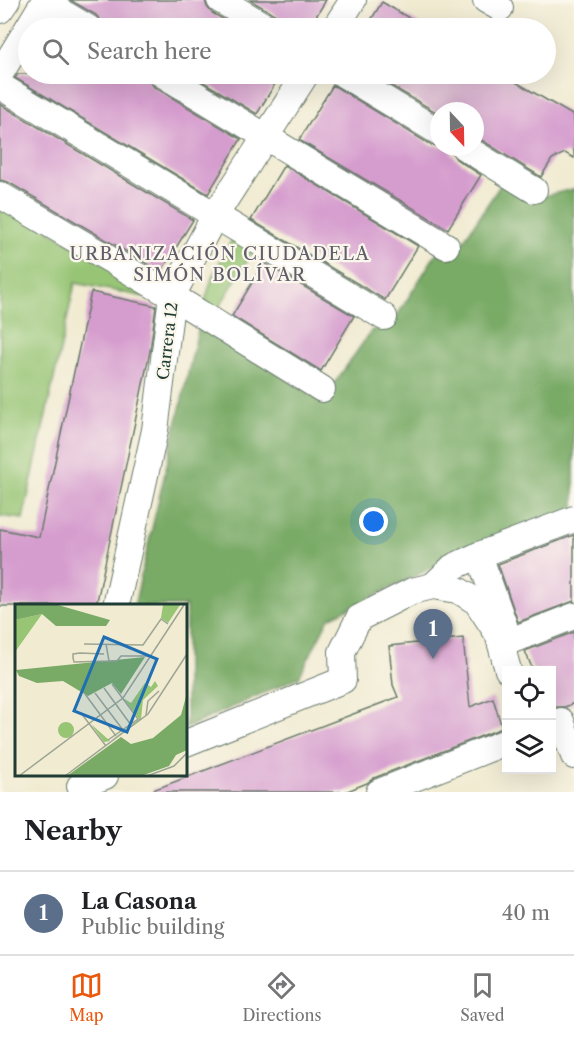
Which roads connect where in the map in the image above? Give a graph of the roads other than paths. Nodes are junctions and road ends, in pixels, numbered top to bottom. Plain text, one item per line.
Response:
1 (7, 0) edge
2 (220, 0) edge
3 (353, 0) edge
4 (44, 1) edge
5 (0, 10) edge
6 (34, 18) edge
7 (72, 18) edge
8 (251, 18) edge
9 (341, 18) edge
10 (18, 44) edge
11 (0, 74) edge
12 (179, 84) edge
13 (300, 84) edge
14 (360, 84) edge
15 (0, 86) edge
16 (430, 127) edge
17 (266, 136) junction
18 (479, 156) edge
19 (534, 190) dead end
20 (0, 195) edge
21 (214, 217) junction
22 (446, 246) dead end
23 (172, 296) junction
24 (384, 317) dead end
25 (322, 388) dead end
26 (574, 519) edge
27 (478, 555) junction
28 (433, 586) junction
29 (117, 604) edge
30 (574, 616) edge
31 (510, 641) junction
32 (507, 666) edge
33 (519, 666) edge
34 (562, 721) edge
35 (188, 742) edge
36 (502, 744) edge
37 (574, 756) edge
38 (102, 777) edge
39 (80, 784) edge
40 (379, 792) edge

1 - 5 street
2 - 8 street
3 - 9 street
4 - 6 street
4 - 7 street
10 - 11 street
12 - 17 street
13 - 17 street, Carrera 12
14 - 16 street
15 - 21 street
17 - 21 street, Carrera 12
17 - 22 street
18 - 19 street
20 - 23 street
21 - 23 street, Carrera 12
21 - 24 street
23 - 25 street
23 - 29 street, Carrera 12
26 - 27 street
27 - 28 street
27 - 31 street
28 - 32 street
28 - 35 street
30 - 31 street
31 - 33 street
34 - 37 street
36 - 40 street
38 - 39 street

